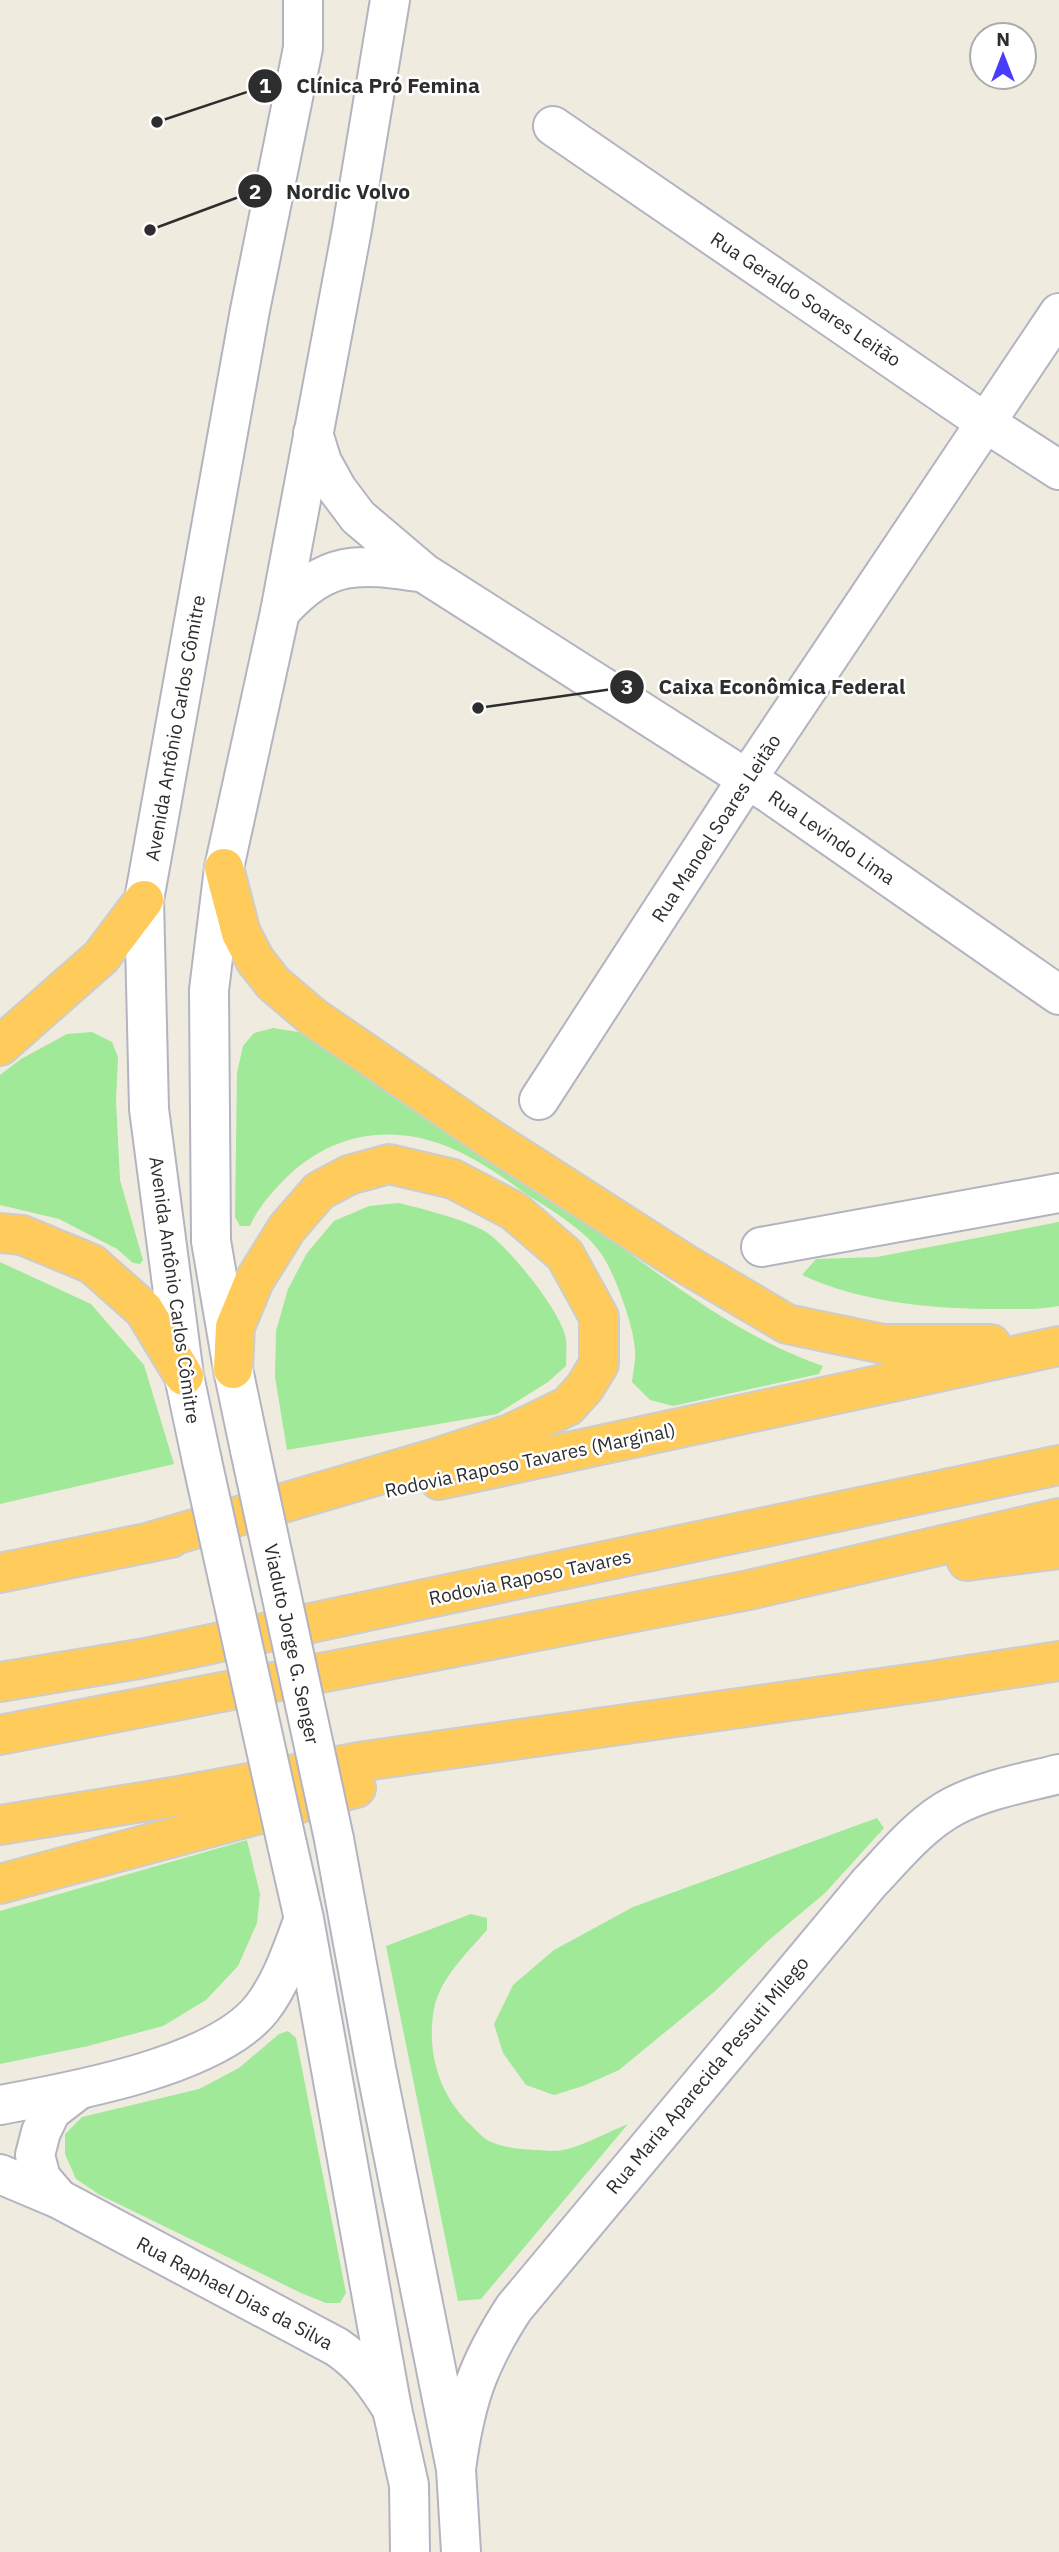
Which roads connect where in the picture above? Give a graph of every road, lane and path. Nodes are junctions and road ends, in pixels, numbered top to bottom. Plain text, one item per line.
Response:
1 (303, 0) edge
2 (390, 0) edge
3 (553, 126) dead end
4 (1059, 313) edge
5 (986, 423) junction
6 (313, 433) junction
7 (1059, 470) edge
8 (424, 573) junction
9 (280, 612) junction
10 (747, 779) junction
11 (224, 868) junction
12 (144, 900) junction
13 (1059, 995) edge
14 (0, 1046) edge
15 (539, 1100) dead end
16 (1059, 1193) edge
17 (0, 1233) edge
18 (761, 1247) dead end
19 (1059, 1332) edge
20 (1059, 1346) edge
21 (233, 1369) junction
22 (184, 1376) junction
23 (1059, 1465) edge
24 (1059, 1518) edge
25 (147, 1543) junction
26 (1059, 1549) edge
27 (0, 1571) edge
28 (749, 1590) junction
29 (1059, 1661) edge
30 (0, 1682) edge
31 (561, 1733) junction
32 (0, 1735) edge
33 (1059, 1774) edge
34 (0, 1825) edge
35 (0, 1884) edge
36 (304, 1919) junction
37 (77, 2091) junction
38 (0, 2105) edge
39 (14, 2168) edge
40 (392, 2409) junction
41 (456, 2469) junction
42 (410, 2552) edge
43 (461, 2552) edge

1 - 12 main road, Avenida Antônio Carlos Cômitre
2 - 6 main road
3 - 5 main road, Rua Geraldo Soares Leitão
4 - 5 main road, Rua Manoel Soares Leitão
5 - 7 main road, Rua Geraldo Soares Leitão
5 - 10 main road, Rua Manoel Soares Leitão
6 - 8 main road, Rua Levindo Lima
6 - 9 main road
8 - 9 main road, Rua Levindo Lima
8 - 10 main road, Rua Levindo Lima
9 - 11 main road
10 - 13 main road, Rua Levindo Lima
10 - 15 main road, Rua Manoel Soares Leitão
11 - 19 highway
11 - 21 main road
12 - 14 highway
12 - 22 main road, Avenida Antônio Carlos Cômitre
16 - 18 main road
17 - 22 highway
20 - 25 highway, Rodovia Raposo Tavares (Marginal)
21 - 25 highway
21 - 41 main road, Viaduto Jorge G. Senger, bridge
22 - 36 main road, Avenida Antônio Carlos Cômitre, bridge
23 - 30 highway, Rodovia Raposo Tavares
24 - 28 highway
25 - 27 highway, Rodovia Raposo Tavares (Marginal)
26 - 28 highway
28 - 32 highway
29 - 31 highway
31 - 34 highway
31 - 35 highway
33 - 41 main road, Rua Maria Aparecida Pessuti Milego
36 - 37 main road, Rua Raphael Dias da Silva
36 - 40 main road
37 - 38 main road, Rua Raphael Dias da Silva
37 - 39 main road, Rua Raphael Dias da Silva
39 - 40 main road, Rua Raphael Dias da Silva
40 - 42 main road
41 - 43 main road

